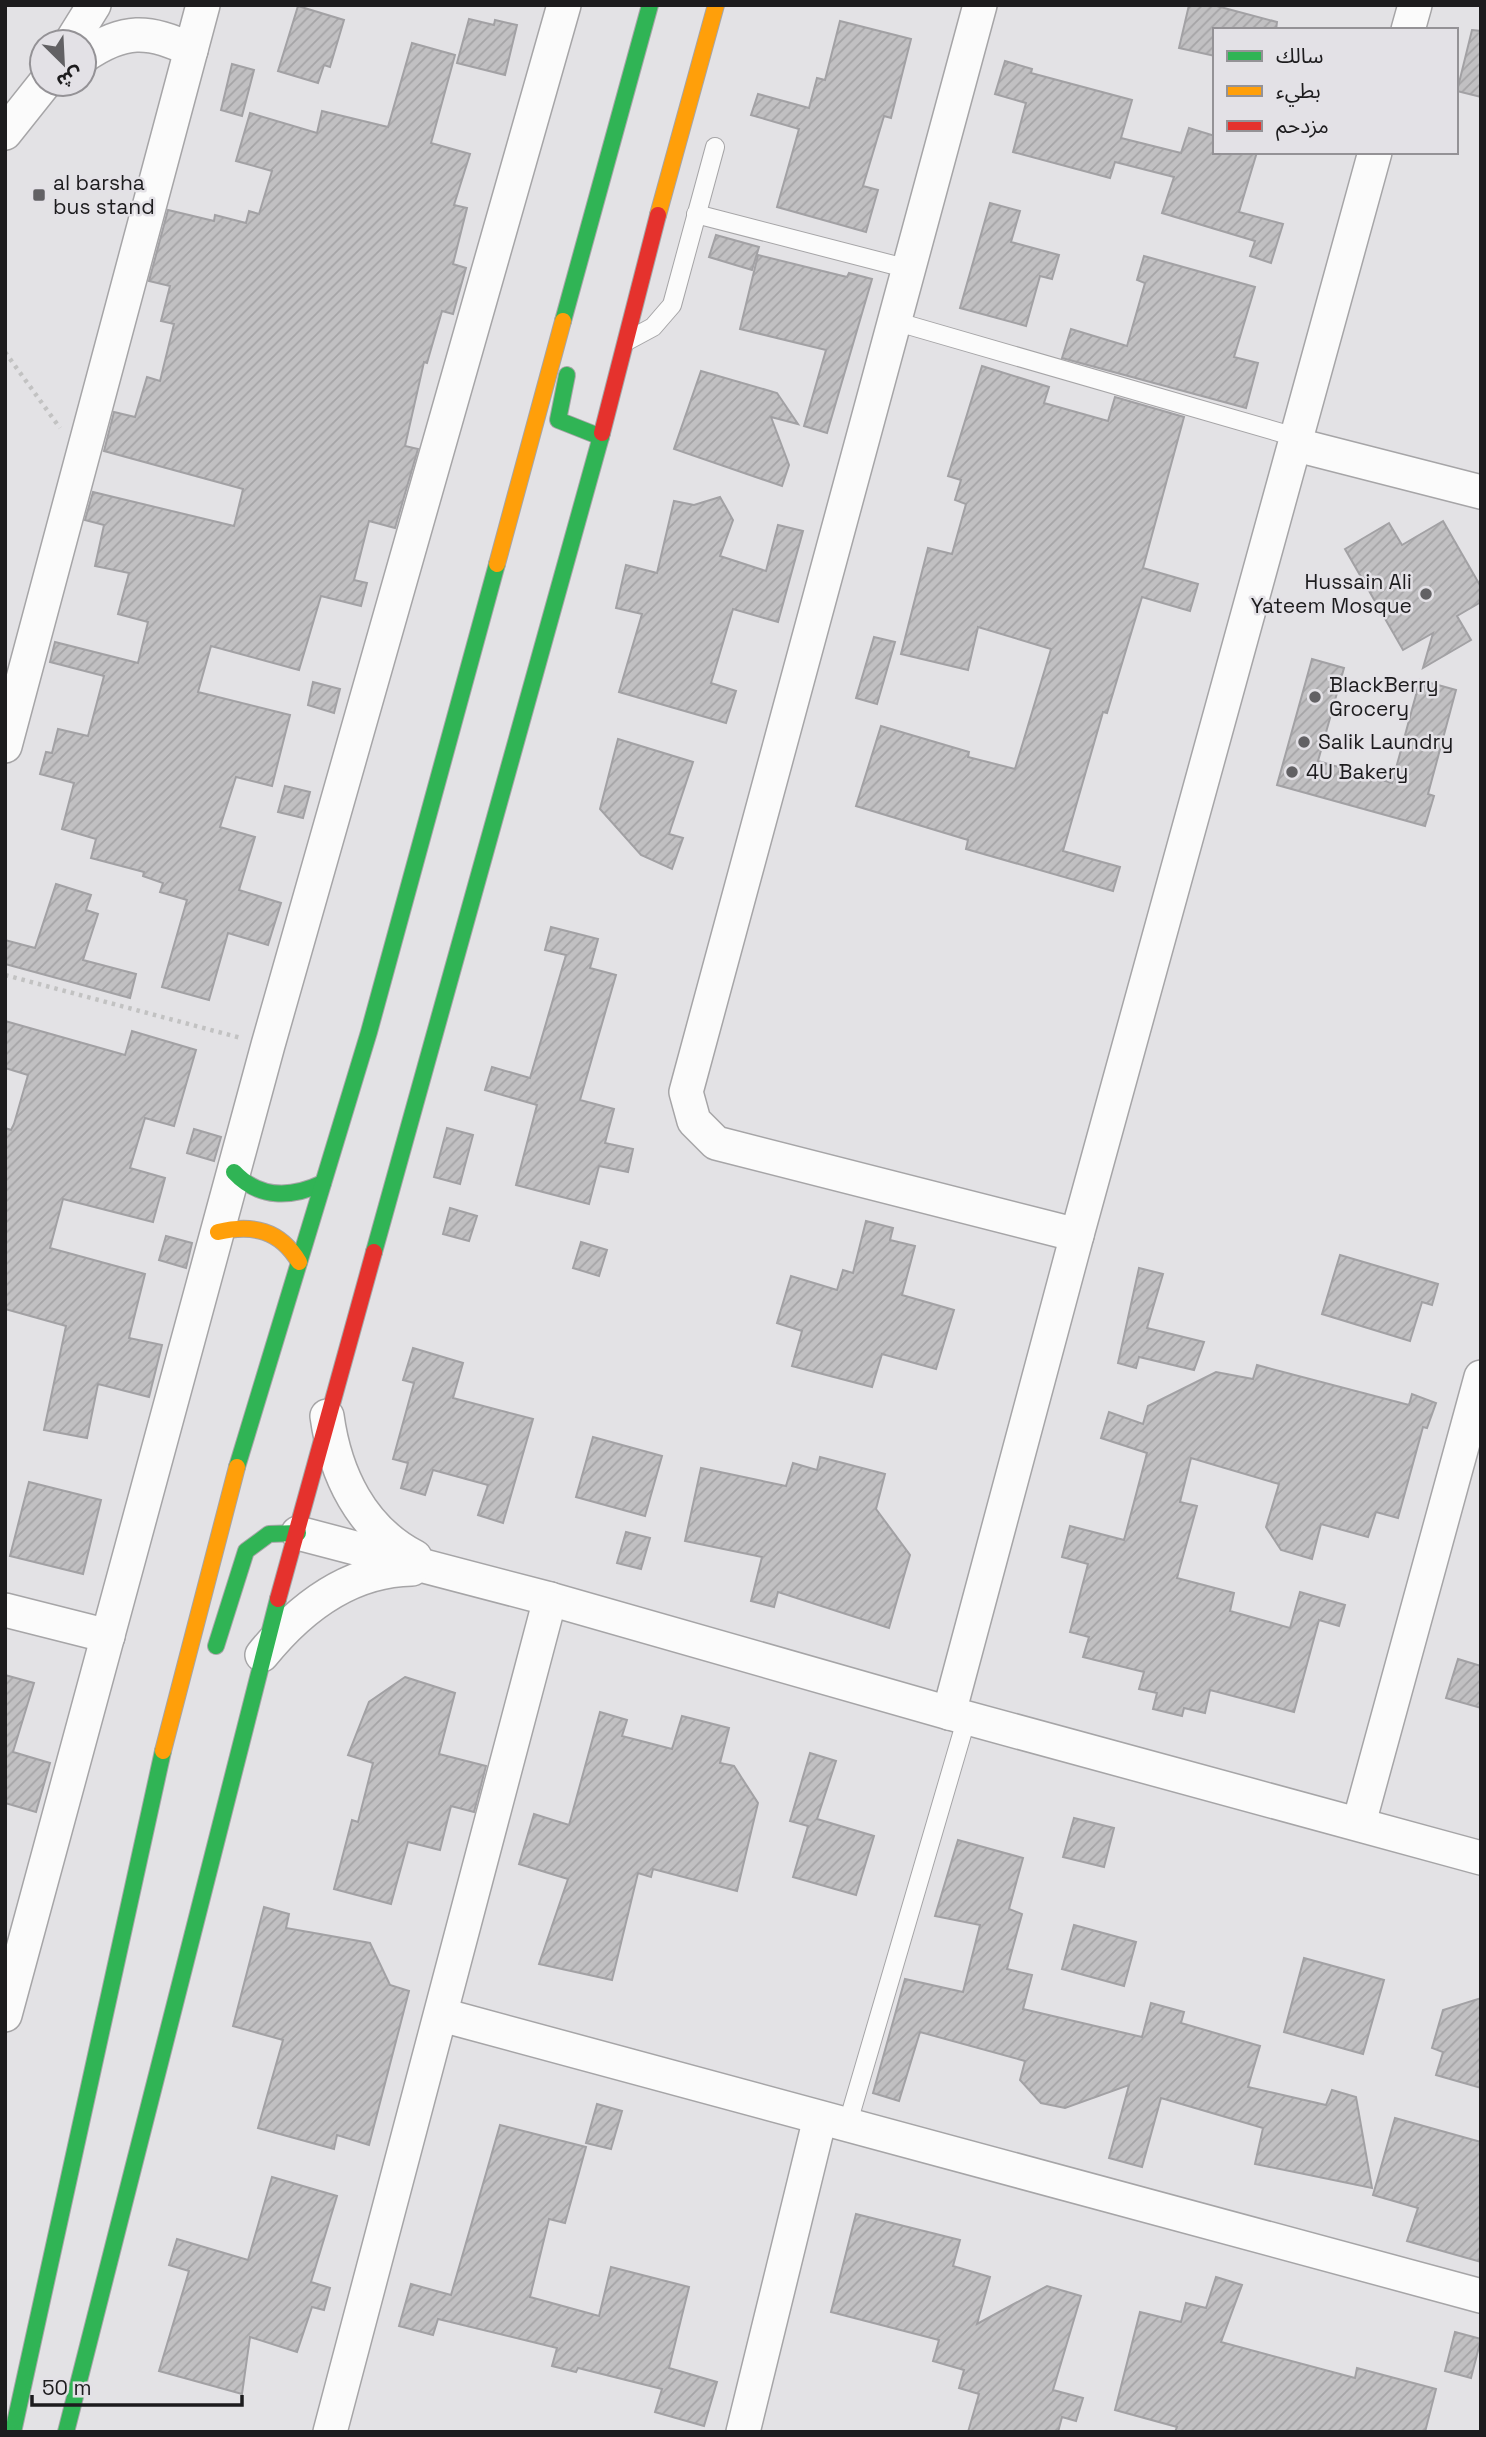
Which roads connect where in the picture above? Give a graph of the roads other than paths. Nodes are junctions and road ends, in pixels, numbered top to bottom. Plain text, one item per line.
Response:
1 (94, 5) edge
2 (203, 5) edge
3 (564, 5) edge
4 (650, 5) edge
5 (716, 5) edge
6 (980, 5) edge
7 (1415, 5) edge
8 (80, 28) edge
9 (1409, 28) edge
10 (98, 47) edge
11 (191, 50) junction
12 (36, 98) edge
13 (5, 133) edge
14 (715, 147) dead end
15 (1374, 154) edge
16 (696, 214) junction
17 (589, 224) junction
18 (909, 269) junction
19 (894, 321) junction
20 (579, 325) dead end
21 (624, 343) junction
22 (570, 363) dead end
23 (601, 437) junction
24 (1298, 442) junction
25 (1481, 492) edge
26 (5, 746) edge
27 (234, 1172) junction
28 (323, 1183) junction
29 (218, 1232) junction
30 (1077, 1235) junction
31 (299, 1262) junction
32 (1481, 1377) edge
33 (327, 1414) junction
34 (1475, 1422) edge
35 (298, 1533) junction
36 (436, 1568) junction
37 (550, 1599) junction
38 (5, 1610) edge
39 (108, 1636) junction
40 (262, 1655) junction
41 (210, 1665) dead end
42 (958, 1715) junction
43 (178, 1761) dead end
44 (154, 1788) junction
45 (1359, 1823) junction
46 (1481, 1858) edge
47 (5, 2015) edge
48 (442, 2015) junction
49 (834, 2122) junction
50 (1481, 2296) edge
51 (13, 2432) edge
52 (66, 2432) edge
53 (330, 2432) edge
54 (743, 2432) edge

1 - 8 street
2 - 11 street
3 - 27 street
4 - 17 main road
5 - 21 main road
6 - 18 street
7 - 9 street
10 - 11 street
11 - 26 street
12 - 13 street
14 - 16 lane
15 - 24 street
16 - 18 lane
16 - 21 lane
17 - 20 main road
17 - 28 main road
18 - 19 street
19 - 24 lane
19 - 30 street
21 - 23 main road
22 - 23 main road
23 - 33 main road
24 - 25 street
24 - 30 street
27 - 28 main road
27 - 29 street
28 - 31 main road
29 - 31 main road
29 - 39 street
30 - 42 street
31 - 44 main road
32 - 34 street
33 - 35 main road
33 - 36 street
34 - 45 street
35 - 36 street
35 - 40 main road
35 - 41 main road
36 - 37 street
36 - 40 street
37 - 42 street
37 - 48 street
38 - 39 street
39 - 47 street
40 - 52 main road
42 - 45 street
42 - 49 lane
43 - 44 main road
44 - 51 main road
45 - 46 street
48 - 49 street
48 - 53 street
49 - 50 street
49 - 54 street

